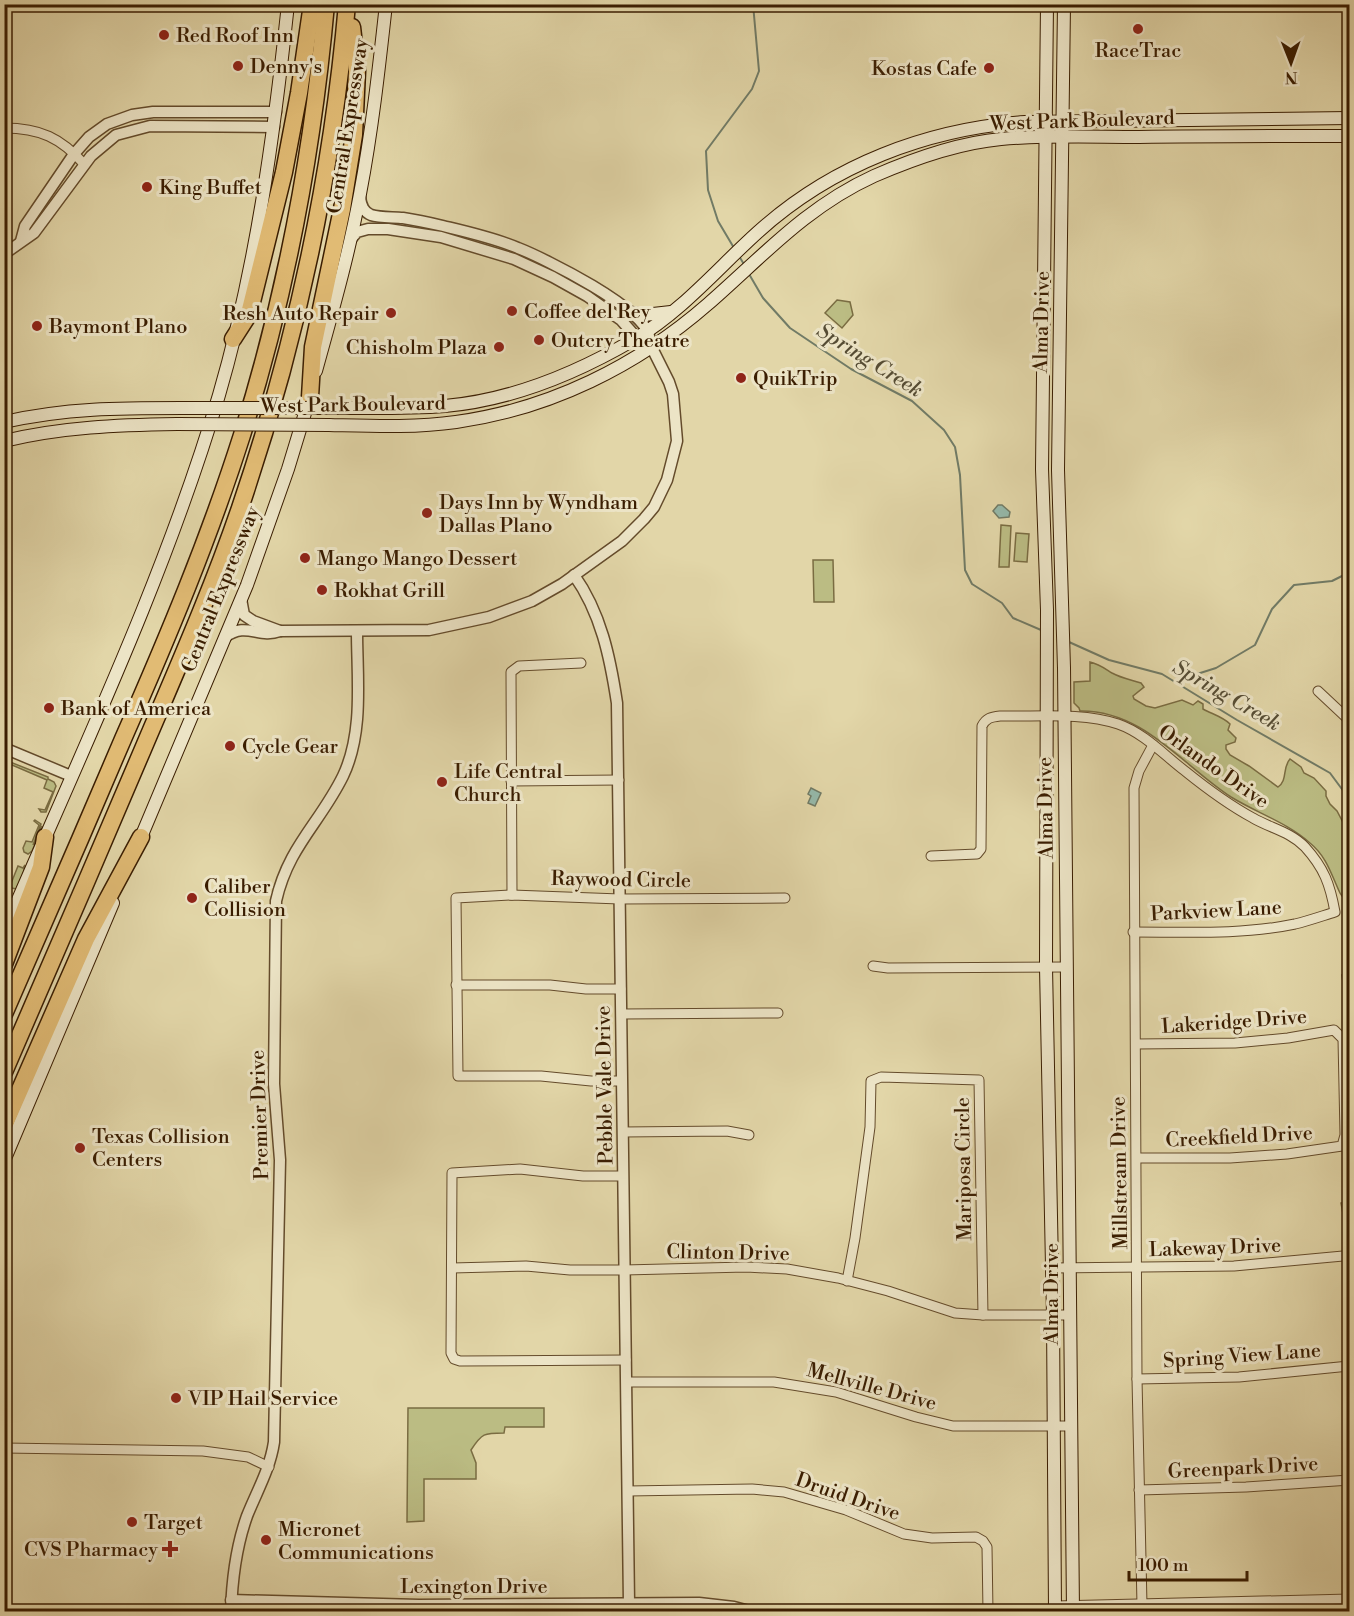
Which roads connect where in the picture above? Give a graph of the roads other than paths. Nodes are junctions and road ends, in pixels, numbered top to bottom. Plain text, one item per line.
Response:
1 (288, 4) edge
2 (312, 4) edge
3 (326, 4) edge
4 (348, 4) edge
5 (386, 4) edge
6 (1047, 4) edge
7 (1064, 4) edge
8 (173, 112) junction
9 (276, 112) junction
10 (139, 114) junction
11 (1350, 118) edge
12 (1046, 122) junction
13 (1064, 122) junction
14 (173, 126) junction
15 (141, 127) junction
16 (274, 127) junction
17 (4, 128) edge
18 (1350, 136) edge
19 (1046, 137) junction
20 (1063, 138) junction
21 (74, 154) junction
22 (84, 164) junction
23 (813, 191) junction
24 (360, 195) junction
25 (821, 206) junction
26 (442, 232) junction
27 (351, 239) junction
28 (21, 241) junction
29 (4, 254) edge
30 (556, 272) junction
31 (629, 312) junction
32 (672, 312) junction
33 (1060, 318) junction
34 (1044, 319) junction
35 (643, 334) junction
36 (233, 339) junction
37 (652, 348) junction
38 (310, 397) junction
39 (4, 422) edge
40 (4, 441) edge
41 (1060, 522) junction
42 (1043, 523) junction
43 (574, 575) junction
44 (241, 599) junction
45 (280, 631) junction
46 (357, 631) junction
47 (225, 637) junction
48 (581, 663) dead end
49 (1318, 691) dead end
50 (1046, 717) junction
51 (1064, 717) junction
52 (1350, 721) edge
53 (1152, 745) junction
54 (4, 748) edge
55 (71, 776) junction
56 (619, 780) junction
57 (511, 781) junction
58 (45, 837) junction
59 (141, 837) junction
60 (931, 856) dead end
61 (512, 895) junction
62 (785, 898) dead end
63 (620, 899) junction
64 (1335, 912) joint
65 (4, 932) edge
66 (1133, 932) junction
67 (4, 964) edge
68 (873, 966) dead end
69 (1046, 967) junction
70 (1066, 967) junction
71 (456, 986) junction
72 (621, 989) junction
73 (778, 1013) dead end
74 (4, 1014) edge
75 (622, 1014) junction
76 (1136, 1044) junction
77 (4, 1072) edge
78 (622, 1081) junction
79 (4, 1126) edge
80 (623, 1132) junction
81 (749, 1135) dead end
82 (1342, 1146) joint
83 (1137, 1158) junction
84 (4, 1161) edge
85 (623, 1176) junction
86 (1343, 1256) dead end
87 (452, 1268) junction
88 (1052, 1268) junction
89 (1070, 1268) junction
90 (1138, 1268) junction
91 (624, 1270) junction
92 (847, 1281) junction
93 (983, 1315) junction
94 (1071, 1315) junction
95 (1053, 1316) junction
96 (627, 1360) junction
97 (1349, 1366) edge
98 (1137, 1380) junction
99 (627, 1382) junction
100 (1071, 1426) junction
101 (1054, 1427) junction
102 (4, 1448) edge
103 (269, 1467) junction
104 (1349, 1480) edge
105 (1139, 1490) junction
106 (628, 1491) junction
107 (1350, 1599) edge
108 (629, 1603) junction
109 (1142, 1605) junction
110 (231, 1606) edge
111 (387, 1608) edge
112 (1055, 1609) edge
113 (1073, 1609) edge
114 (753, 1611) edge
115 (988, 1611) edge

1 - 9 main road
2 - 36 highway
3 - 74 highway, Central Expressway
4 - 38 highway
4 - 77 highway, Central Expressway
5 - 24 main road, Central Expressway
6 - 12 main road, Alma Drive
7 - 13 main road, Alma Drive
8 - 9 street
8 - 10 street
8 - 14 street
9 - 16 main road
10 - 15 street
10 - 21 street
11 - 13 main road, West Park Boulevard
12 - 13 main road, West Park Boulevard
12 - 19 main road, Alma Drive
12 - 23 main road, West Park Boulevard
13 - 20 main road, Alma Drive
14 - 15 street
14 - 16 street
15 - 22 street
16 - 36 main road
17 - 21 street
18 - 20 main road, West Park Boulevard
19 - 20 main road, West Park Boulevard
19 - 25 main road, West Park Boulevard
19 - 34 main road, Alma Drive
20 - 33 main road, Alma Drive
21 - 22 street
21 - 28 street
22 - 28 street
23 - 25 main road
23 - 32 main road, West Park Boulevard
24 - 26 street
24 - 27 main road, Central Expressway
25 - 37 main road, West Park Boulevard
26 - 27 street
26 - 30 street
27 - 38 main road, Central Expressway
28 - 29 street
30 - 31 street
30 - 35 street
31 - 32 main road
31 - 35 street
32 - 35 main road, West Park Boulevard
33 - 34 main road
33 - 41 main road, Alma Drive
34 - 42 main road, Alma Drive
35 - 37 street
35 - 39 main road, West Park Boulevard, bridge
36 - 55 main road
37 - 40 main road, West Park Boulevard, bridge
37 - 43 street
38 - 44 main road, Central Expressway
41 - 42 main road
41 - 51 main road, Alma Drive
42 - 50 main road, Alma Drive
43 - 46 street
43 - 56 street, Pebble Vale Drive
44 - 45 street
44 - 47 main road, Central Expressway
45 - 46 street
45 - 47 street
46 - 103 street, Premier Drive
47 - 59 main road, Central Expressway
48 - 57 street
49 - 52 street
50 - 51 street, Orlando Drive
50 - 60 street, Orlando Drive
50 - 69 main road, Alma Drive
51 - 53 street, Orlando Drive
51 - 70 main road, Alma Drive
53 - 64 street, Orlando Drive
53 - 66 street, Millstream Drive
54 - 55 street
55 - 58 main road
56 - 57 street
56 - 63 street, Pebble Vale Drive
57 - 61 street
58 - 65 main road
58 - 67 highway
59 - 79 highway
59 - 84 main road, Central Expressway
61 - 63 street, Raywood Circle
61 - 71 street, Raywood Circle
62 - 63 street, Raywood Circle
63 - 72 street, Pebble Vale Drive
64 - 66 street, Parkview Lane
66 - 76 street, Millstream Drive
68 - 69 street
69 - 70 street
69 - 88 main road, Alma Drive
70 - 89 main road, Alma Drive
71 - 72 street
71 - 78 street
72 - 75 street, Pebble Vale Drive
73 - 75 street
75 - 78 street, Pebble Vale Drive
76 - 82 street, Lakeridge Drive
76 - 83 street, Millstream Drive
78 - 80 street, Pebble Vale Drive
80 - 81 street
80 - 85 street, Pebble Vale Drive
82 - 83 street, Creekfield Drive
83 - 90 street, Millstream Drive
85 - 87 street
85 - 91 street, Pebble Vale Drive
86 - 90 street, Lakeway Drive
87 - 91 street, Clinton Drive
87 - 96 street
88 - 89 street, Lakeway Drive
88 - 95 main road, Alma Drive
89 - 90 street, Lakeway Drive
89 - 94 main road, Alma Drive
90 - 98 street, Millstream Drive
91 - 92 street, Clinton Drive
91 - 96 street, Pebble Vale Drive
92 - 93 street, Clinton Drive
92 - 93 street, Mariposa Circle
93 - 95 street, Clinton Drive
94 - 95 street, Clinton Drive
94 - 100 main road, Alma Drive
95 - 101 main road, Alma Drive
96 - 99 street, Pebble Vale Drive
97 - 98 street, Spring View Lane
98 - 105 street, Millstream Drive
99 - 101 street, Mellville Drive
99 - 106 street, Pebble Vale Drive
100 - 101 street, Mellville Drive
100 - 113 main road, Alma Drive
101 - 112 main road, Alma Drive
102 - 103 street
103 - 110 street, Premier Drive
104 - 105 street, Greenpark Drive
105 - 109 street, Millstream Drive
106 - 108 street, Pebble Vale Drive
106 - 115 street, Druid Drive
107 - 109 street
108 - 111 street, Lexington Drive
108 - 114 street, Lexington Drive
109 - 113 street
110 - 111 street, Lexington Drive
112 - 113 street

